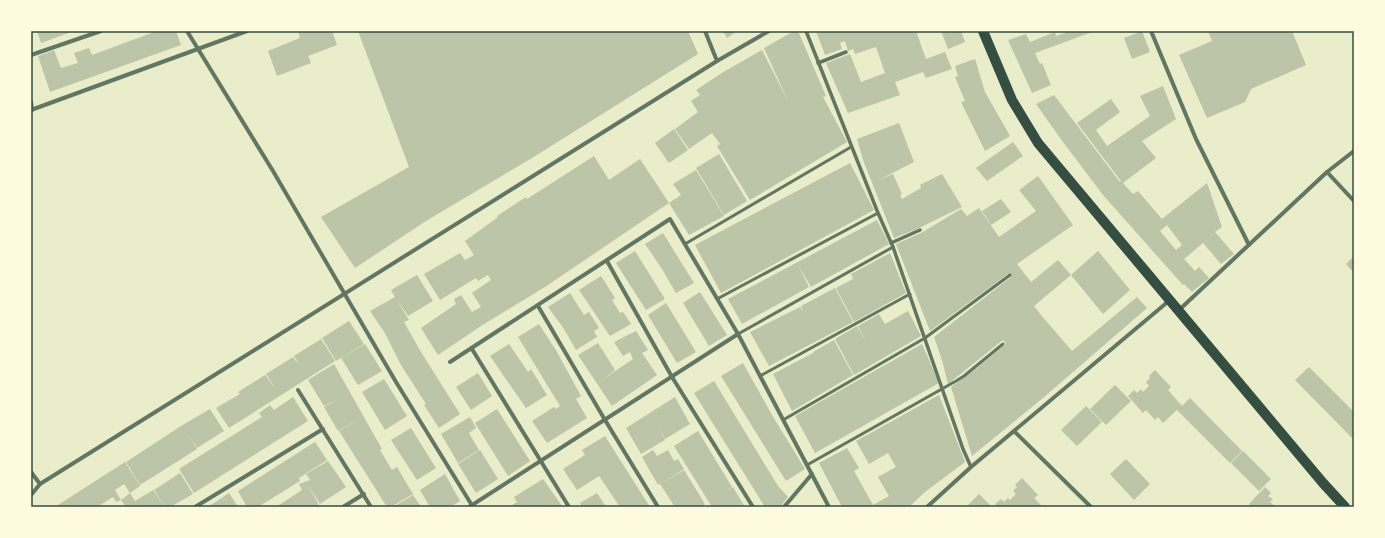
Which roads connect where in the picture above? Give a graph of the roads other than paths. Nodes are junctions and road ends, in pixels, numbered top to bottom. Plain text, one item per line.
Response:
1 (101, 31) edge
2 (187, 31) edge
3 (247, 31) edge
4 (705, 31) edge
5 (769, 31) edge
6 (806, 31) edge
7 (983, 31) edge
8 (1152, 31) edge
9 (199, 49) junction
10 (846, 52) dead end
11 (31, 55) edge
12 (717, 62) junction
13 (818, 62) junction
14 (31, 102) edge
15 (32, 110) edge
16 (851, 146) junction
17 (1354, 151) edge
18 (1327, 172) junction
19 (1354, 202) edge
20 (878, 213) junction
21 (920, 230) dead end
22 (891, 243) junction
23 (684, 244) junction
24 (1249, 245) junction
25 (893, 247) junction
26 (607, 261) junction
27 (1010, 275) dead end
28 (345, 294) junction
29 (910, 294) junction
30 (717, 299) junction
31 (1170, 300) junction
32 (538, 306) junction
33 (1179, 310) junction
34 (738, 334) junction
35 (925, 338) junction
36 (1003, 344) dead end
37 (472, 348) junction
38 (450, 362) dead end
39 (760, 376) junction
40 (672, 377) junction
41 (943, 389) junction
42 (298, 390) dead end
43 (604, 420) junction
44 (783, 420) junction
45 (323, 429) junction
46 (1014, 431) junction
47 (540, 461) junction
48 (807, 465) junction
49 (971, 467) junction
50 (31, 472) edge
51 (812, 474) junction
52 (40, 484) junction
53 (364, 494) junction
54 (31, 495) edge
55 (472, 506) edge
56 (195, 507) edge
57 (343, 507) edge
58 (372, 507) edge
59 (568, 507) edge
60 (658, 507) edge
61 (753, 507) edge
62 (784, 507) edge
63 (829, 507) edge
64 (927, 507) edge
65 (1091, 507) edge
66 (1345, 507) edge

1 - 11 street
2 - 9 street
3 - 9 street
4 - 12 street
5 - 12 street
6 - 13 street
7 - 31 main road
8 - 24 street
9 - 15 street
9 - 28 street
10 - 13 street
12 - 28 street
13 - 16 street
14 - 15 street
16 - 20 street
16 - 23 lane
17 - 18 street
18 - 19 street
18 - 24 street
20 - 22 street
20 - 30 lane
21 - 22 street
22 - 25 street
23 - 26 street
23 - 30 street
24 - 33 street
25 - 29 street
25 - 34 lane
26 - 32 street
26 - 40 street
27 - 35 lane
28 - 52 street
28 - 55 street
29 - 35 street
29 - 39 lane
30 - 34 street
31 - 33 main road
31 - 46 street
32 - 37 street
32 - 43 street
33 - 66 main road
34 - 39 street
34 - 40 street
35 - 41 street
35 - 44 lane
36 - 41 lane
37 - 38 street
37 - 47 street
39 - 44 street
40 - 43 street
40 - 61 street
41 - 48 lane
41 - 49 street
42 - 45 street
43 - 47 street
43 - 60 street
44 - 48 street
45 - 53 street
45 - 56 street
46 - 49 street
46 - 65 street
47 - 55 street
47 - 59 street
48 - 51 street
49 - 64 street
50 - 52 street
51 - 62 street
51 - 63 street
52 - 54 street
53 - 57 street
53 - 58 street

